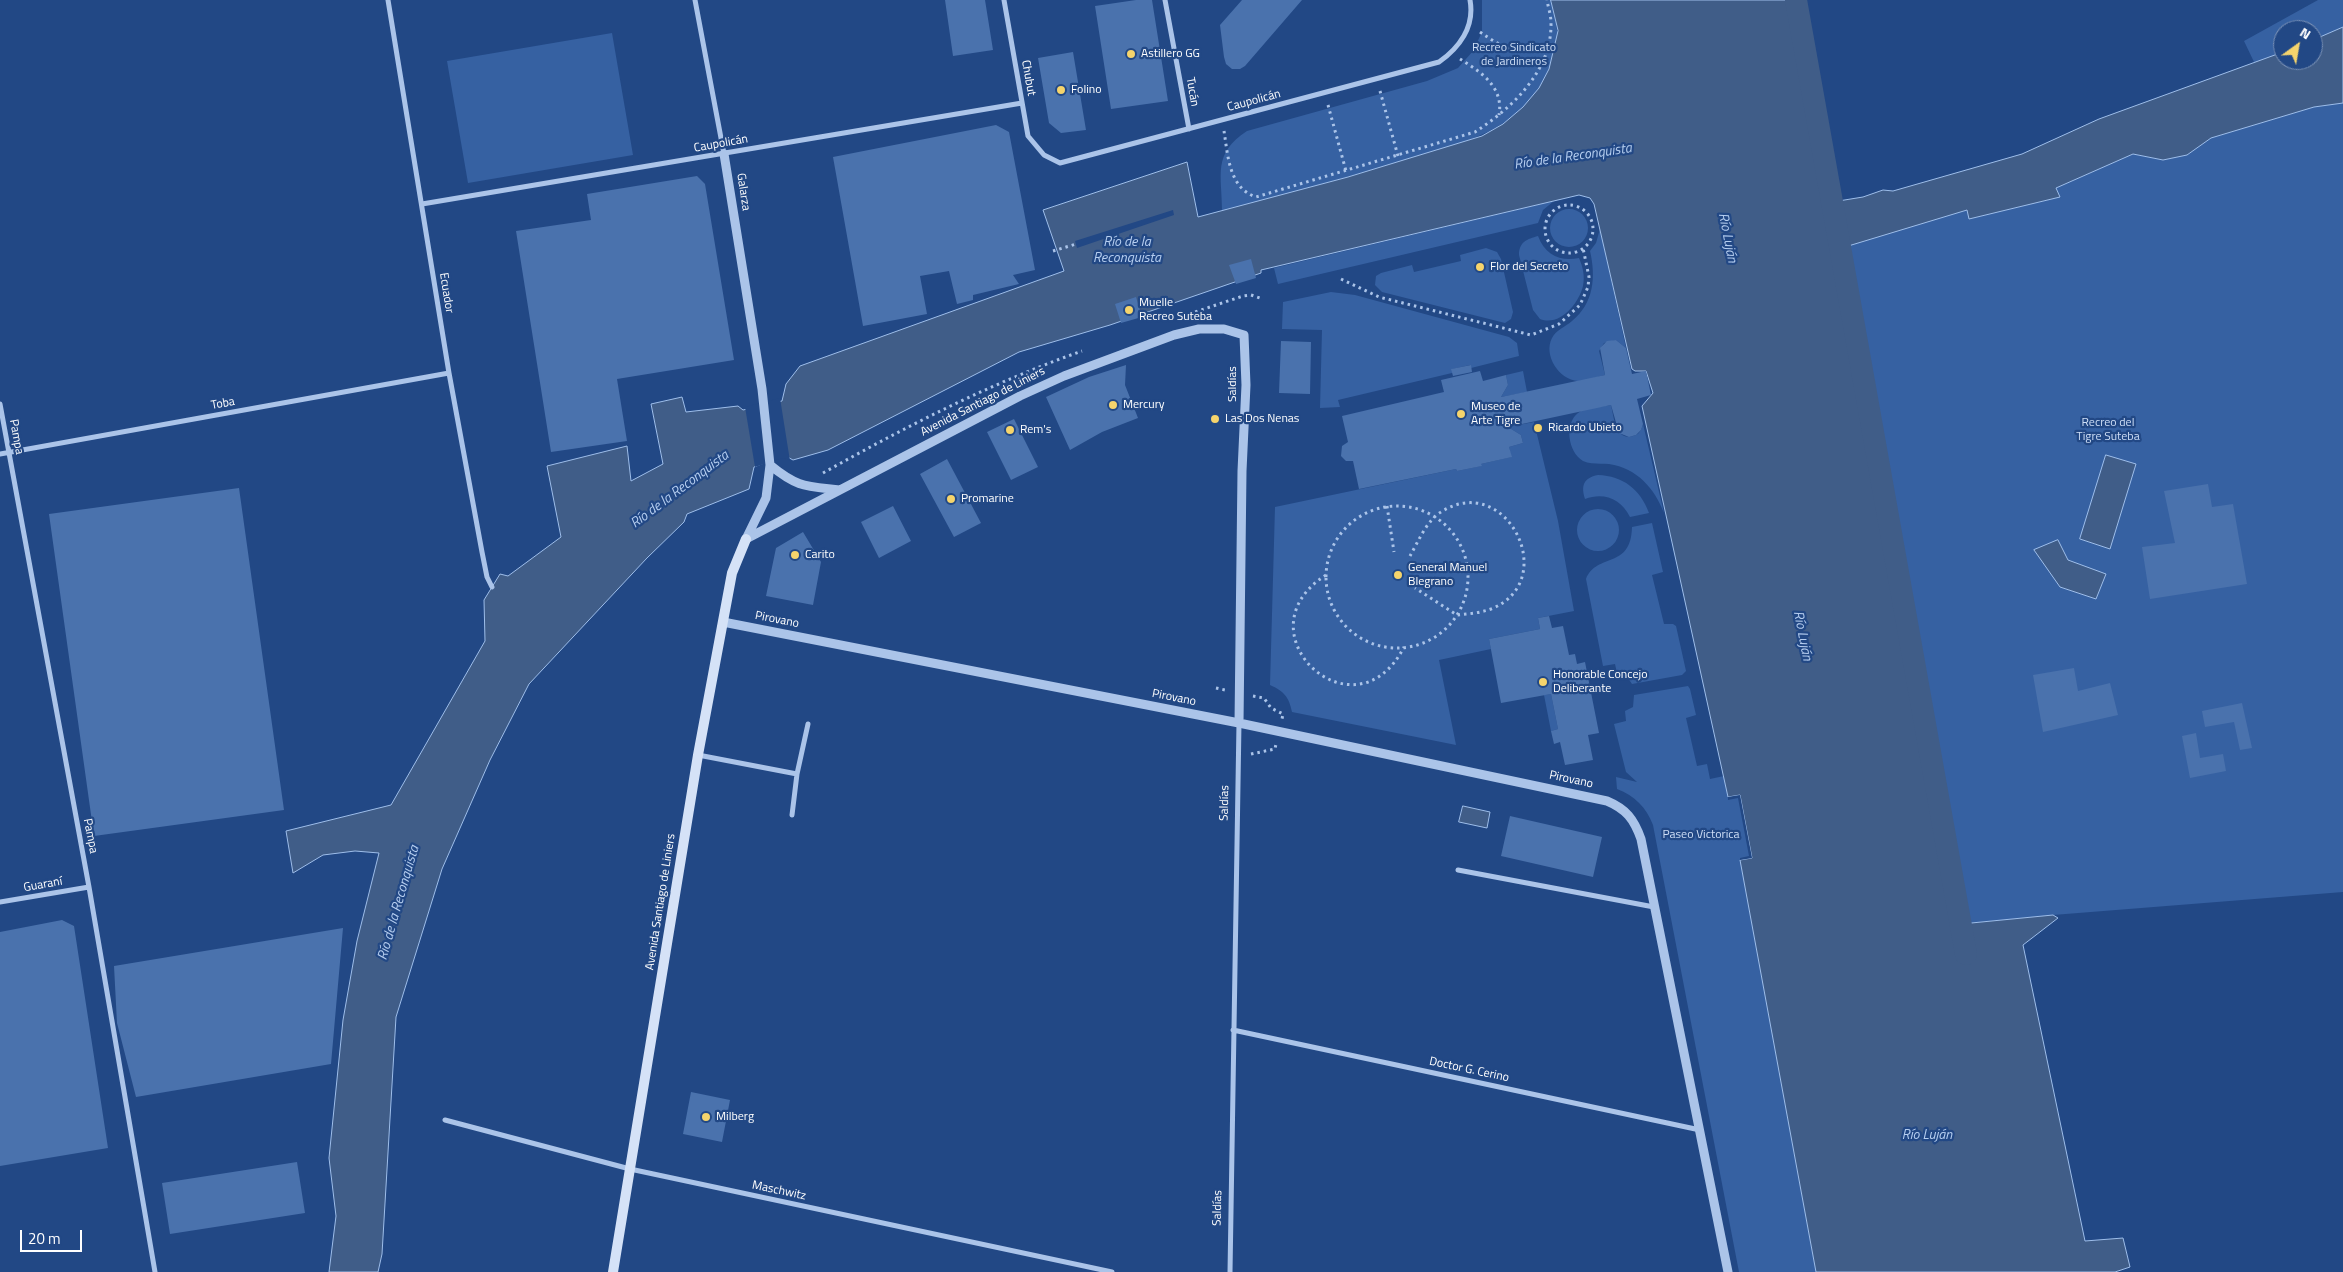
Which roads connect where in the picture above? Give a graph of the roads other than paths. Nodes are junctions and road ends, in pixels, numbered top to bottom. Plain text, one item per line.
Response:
1 (388, 0) edge
2 (695, 0) edge
3 (1004, 0) edge
4 (1165, 0) edge
5 (1470, 0) edge
6 (1022, 103) junction
7 (1189, 129) junction
8 (724, 154) junction
9 (1044, 155) joint
10 (422, 204) junction
11 (1244, 335) joint
12 (449, 373) junction
13 (0, 404) edge
14 (9, 453) junction
15 (0, 454) edge
16 (770, 465) junction
17 (840, 490) junction
18 (746, 539) junction
19 (492, 587) dead end
20 (723, 622) junction
21 (1238, 723) junction
22 (808, 724) dead end
23 (698, 755) junction
24 (797, 774) junction
25 (792, 815) dead end
26 (1458, 870) dead end
27 (89, 887) junction
28 (0, 902) edge
29 (1654, 907) junction
30 (1233, 1030) junction
31 (445, 1120) dead end
32 (1700, 1130) junction
33 (630, 1170) junction
34 (154, 1272) edge
35 (613, 1272) edge
36 (1112, 1272) edge
37 (1230, 1272) edge
38 (1728, 1272) edge

1 - 10 street, Ecuador
2 - 8 street, Galarza
3 - 6 street, Chubut
4 - 7 street, Tucán
5 - 7 street, Caupolicán
6 - 8 street, Caupolicán
6 - 9 street, Chubut
7 - 9 street, Caupolicán
8 - 10 street, Caupolicán
8 - 16 street, Galarza
10 - 12 street, Ecuador
11 - 17 street, Avenida Santiago de Liniers
11 - 21 street, Saldías
12 - 14 street, Toba
12 - 19 street, Ecuador
13 - 14 street, Pampa
14 - 15 street, Toba
14 - 27 street, Pampa
16 - 17 street
16 - 18 street, Avenida Santiago de Liniers
17 - 18 street, Avenida Santiago de Liniers
18 - 20 main road, Avenida Santiago de Liniers
20 - 21 street, Pirovano
20 - 23 main road, Avenida Santiago de Liniers
21 - 29 street, Pirovano
21 - 30 street, Saldías
22 - 24 street
23 - 24 street
23 - 33 main road, Avenida Santiago de Liniers
24 - 25 street
26 - 29 street
27 - 28 street, Guaraní
27 - 34 street, Pampa
29 - 32 street
30 - 32 street, Doctor G. Cerino
30 - 37 street, Saldías
31 - 33 street, Maschwitz
32 - 38 street
33 - 35 main road, Avenida Santiago de Liniers
33 - 36 street, Maschwitz

